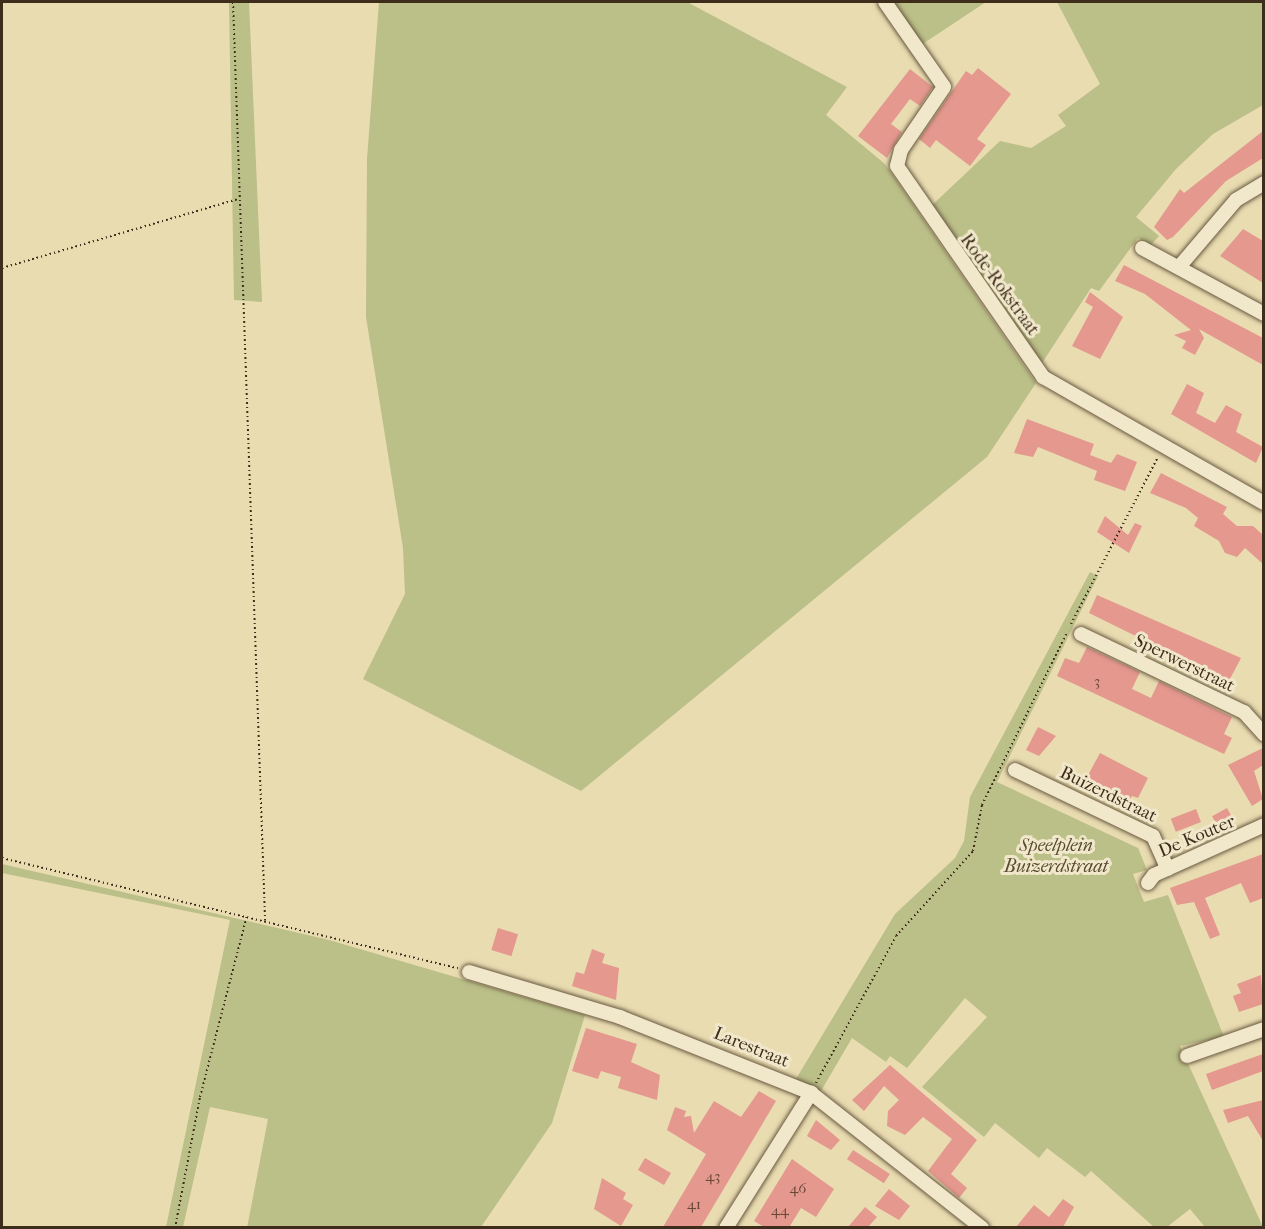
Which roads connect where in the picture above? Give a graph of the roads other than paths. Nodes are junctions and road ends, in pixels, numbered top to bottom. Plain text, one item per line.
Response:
1 (885, 2) edge
2 (1263, 183) edge
3 (1142, 248) dead end
4 (1179, 267) junction
5 (1263, 314) edge
6 (1263, 503) edge
7 (1081, 634) dead end
8 (1263, 734) edge
9 (1015, 770) dead end
10 (1263, 825) edge
11 (1168, 869) junction
12 (1148, 883) dead end
13 (469, 972) road end
14 (1263, 1029) edge
15 (1187, 1056) dead end
16 (811, 1093) junction
17 (726, 1227) edge
18 (982, 1227) edge

1 - 6 street, Rode-Rokstraat
2 - 4 street
3 - 4 street
4 - 5 street
7 - 8 street, Sperwerstraat
9 - 11 street, Buizerdstraat
10 - 11 street, De Kouter
11 - 12 street, De Kouter
13 - 16 street, Larestraat
14 - 15 street
16 - 17 street
16 - 18 street, Larestraat

